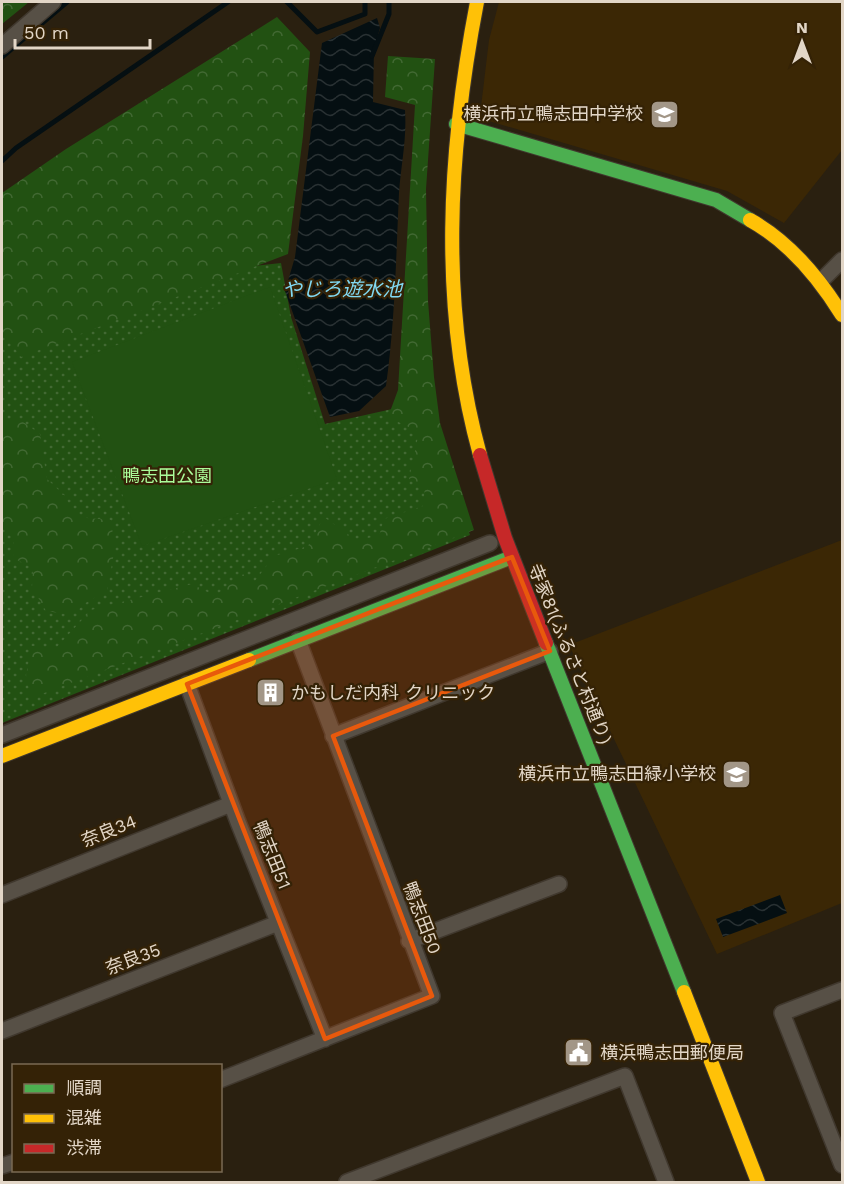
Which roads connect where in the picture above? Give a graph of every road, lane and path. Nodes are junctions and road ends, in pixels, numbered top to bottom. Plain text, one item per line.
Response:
1 (53, 2) edge
2 (477, 2) edge
3 (2, 46) edge
4 (456, 124) junction
5 (843, 260) edge
6 (821, 281) junction
7 (843, 315) edge
8 (490, 543) dead end
9 (512, 557) junction
10 (298, 640) junction
11 (550, 651) junction
12 (187, 684) junction
13 (2, 735) edge
14 (333, 736) junction
15 (2, 756) edge
16 (231, 804) junction
17 (559, 884) dead end
18 (2, 895) edge
19 (278, 923) junction
20 (409, 941) junction
21 (843, 990) edge
22 (2, 1031) edge
23 (325, 1039) junction
24 (222, 1079) edge
25 (836, 1125) edge
26 (843, 1166) edge
27 (347, 1182) edge
28 (666, 1182) edge
29 (758, 1182) edge

1 - 3 street
2 - 4 street, 寺家81(ふるさと村通り)
4 - 6 street
4 - 9 street, 寺家81(ふるさと村通り)
5 - 6 street
6 - 7 street
8 - 13 street
9 - 10 street
9 - 11 street, 寺家81(ふるさと村通り)
10 - 12 street
10 - 14 street, 鴨志田50
11 - 14 street
11 - 29 street, 寺家81(ふるさと村通り)
12 - 15 street
12 - 16 street, 鴨志田51
14 - 20 street, 鴨志田50
16 - 18 street, 奈良34
16 - 19 street, 鴨志田51
17 - 20 street
19 - 22 street, 奈良35
19 - 23 street, 鴨志田51
20 - 23 street, 鴨志田50
21 - 25 street
23 - 24 street, 鴨志田50
25 - 26 street
27 - 28 street

